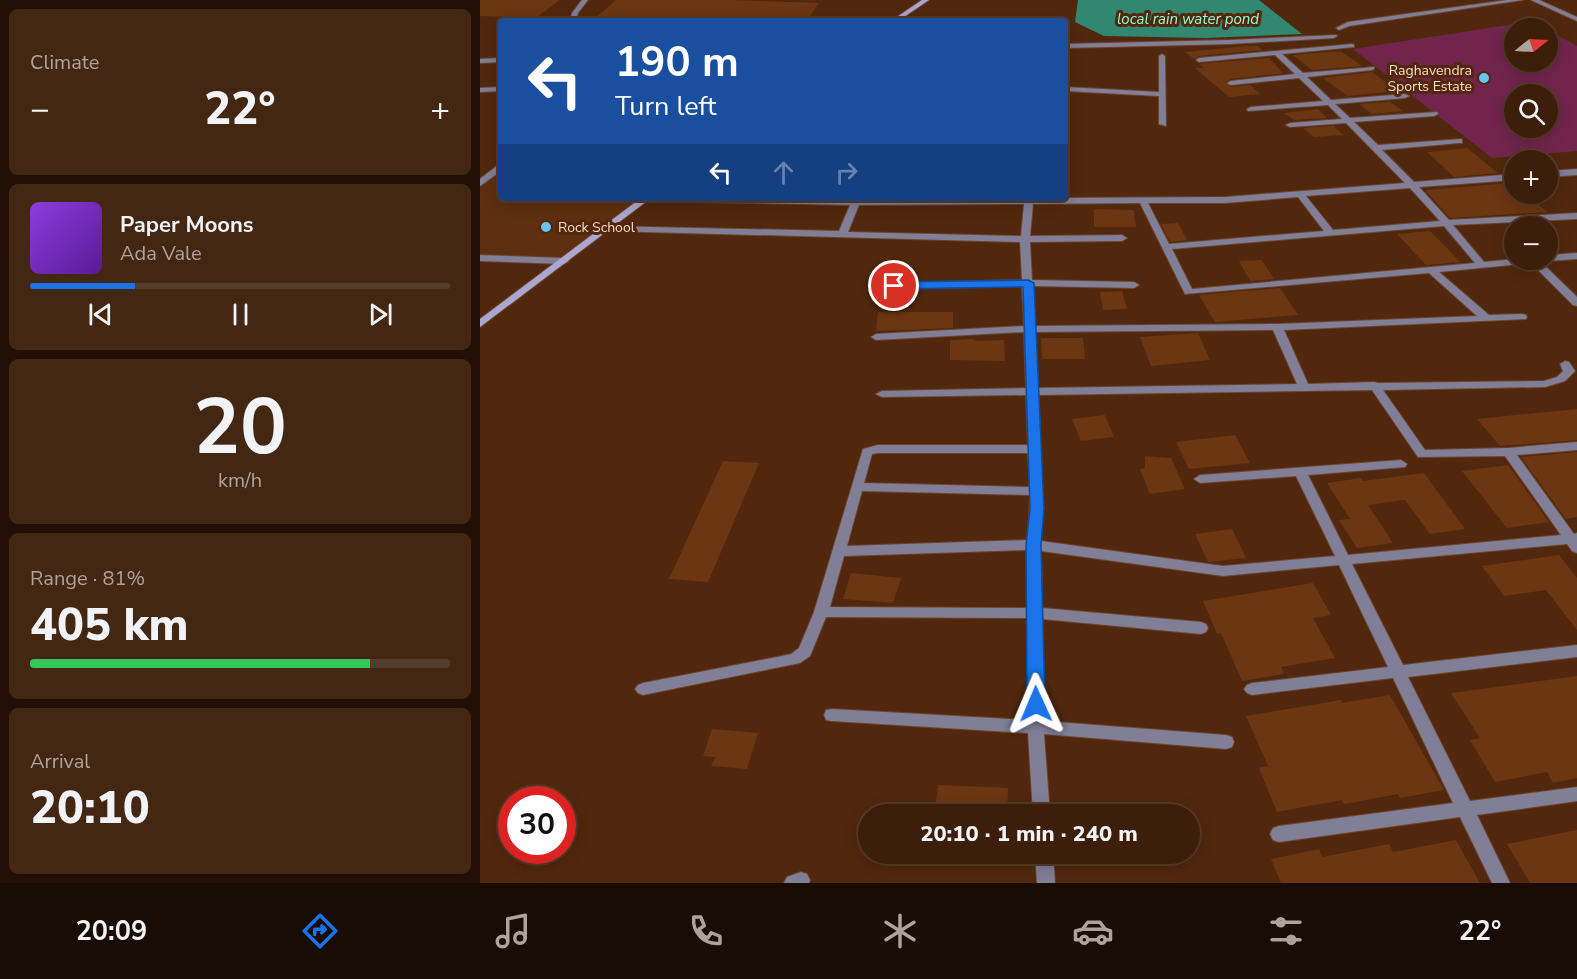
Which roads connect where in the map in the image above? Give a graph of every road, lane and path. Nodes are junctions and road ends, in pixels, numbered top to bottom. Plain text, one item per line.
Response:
1 (585, 0) edge
2 (926, 0) edge
3 (1520, 0) edge
4 (1534, 0) edge
5 (1547, 0) edge
6 (1577, 13) edge
7 (574, 18) edge
8 (899, 18) edge
9 (1577, 19) edge
10 (1339, 28) dead end
11 (1334, 36) dead end
12 (1068, 46) edge
13 (1352, 46) dead end
14 (1277, 53) junction
15 (1162, 56) dead end
16 (498, 60) edge
17 (1199, 60) dead end
18 (480, 61) edge
19 (1372, 68) dead end
20 (1302, 76) junction
21 (1231, 83) dead end
22 (498, 89) edge
23 (1068, 89) edge
24 (480, 90) edge
25 (1162, 94) junction
26 (1406, 96) dead end
27 (1330, 102) junction
28 (1251, 109) dead end
29 (1434, 114) dead end
30 (1349, 120) junction
31 (1163, 124) dead end
32 (1290, 125) dead end
33 (1459, 141) dead end
34 (1376, 148) junction
35 (498, 169) edge
36 (1577, 172) edge
37 (1558, 173) edge
38 (1504, 178) edge
39 (480, 183) edge
40 (1411, 185) junction
41 (1300, 194) junction
42 (642, 201) edge
43 (856, 201) edge
44 (989, 201) edge
45 (1143, 201) junction
46 (1029, 202) junction
47 (1577, 216) edge
48 (1448, 223) junction
49 (608, 228) junction
50 (1331, 233) junction
51 (842, 234) junction
52 (1122, 238) dead end
53 (1025, 239) junction
54 (1167, 247) junction
55 (1577, 256) edge
56 (1558, 257) edge
57 (480, 258) edge
58 (564, 261) junction
59 (1504, 262) edge
60 (1481, 264) junction
61 (1430, 269) junction
62 (1545, 270) edge
63 (1028, 283) junction
64 (1134, 285) dead end
65 (894, 286) dead end
66 (1577, 303) edge
67 (1522, 317) dead end
68 (1486, 318) junction
69 (480, 324) edge
70 (1277, 327) junction
71 (1030, 329) junction
72 (876, 337) dead end
73 (1565, 364) dead end
74 (1374, 386) junction
75 (1304, 387) junction
76 (1032, 391) junction
77 (882, 394) dead end
78 (1577, 446) edge
79 (1035, 449) junction
80 (1508, 452) junction
81 (1401, 464) dead end
82 (1300, 471) junction
83 (1200, 478) dead end
84 (857, 487) junction
85 (1036, 491) junction
86 (1575, 542) edge
87 (1034, 545) junction
88 (838, 551) junction
89 (1344, 560) junction
90 (821, 612) junction
91 (1035, 614) junction
92 (1201, 628) dead end
93 (1577, 651) edge
94 (1398, 672) junction
95 (643, 689) dead end
96 (1252, 689) dead end
97 (832, 715) dead end
98 (1036, 727) junction
99 (1226, 742) dead end
100 (1577, 794) edge
101 (1041, 804) edge
102 (1465, 809) junction
103 (1279, 834) dead end
104 (1045, 864) edge
105 (1046, 883) edge
106 (1501, 883) edge

1 - 7 street
2 - 8 street
3 - 10 street
4 - 9 street
5 - 6 street
11 - 12 street
13 - 14 street
14 - 17 street
14 - 20 street
15 - 25 street
16 - 18 street
19 - 20 street
20 - 21 street
20 - 27 street
22 - 24 street
23 - 25 street
25 - 31 street
26 - 27 street
27 - 28 street
27 - 30 street
29 - 30 street
30 - 32 street
30 - 34 street
33 - 34 street
34 - 40 street
35 - 39 street
36 - 37 street
38 - 40 street
40 - 41 street
40 - 48 street
41 - 45 street
41 - 50 street
42 - 49 street
43 - 51 street
44 - 46 street
45 - 46 street
45 - 54 street
46 - 53 street
47 - 48 street
48 - 50 street
48 - 60 street
49 - 51 street
49 - 58 street
50 - 54 street
51 - 53 street
52 - 53 street
53 - 63 street
54 - 61 street
55 - 56 street
57 - 58 street
58 - 69 street
59 - 60 street
60 - 61 street
61 - 68 street
62 - 66 street
63 - 64 street
63 - 65 street
63 - 71 street
67 - 68 street
68 - 70 street
70 - 71 street
70 - 75 street
71 - 72 street
71 - 76 street
73 - 74 street
74 - 75 street
74 - 80 street
75 - 76 street
76 - 77 street
76 - 79 street
78 - 80 street
79 - 84 street
79 - 85 street
80 - 86 street
81 - 82 street
82 - 83 street
82 - 89 street
84 - 85 street
84 - 88 street
85 - 87 street
86 - 89 street
87 - 88 street
87 - 89 street
87 - 91 street
88 - 90 street
89 - 94 street
90 - 91 street
90 - 95 street
91 - 92 street
91 - 98 street
93 - 94 street
94 - 96 street
94 - 102 street
97 - 98 street
98 - 99 street
98 - 101 street
100 - 102 street
102 - 103 street
102 - 106 street
104 - 105 street

